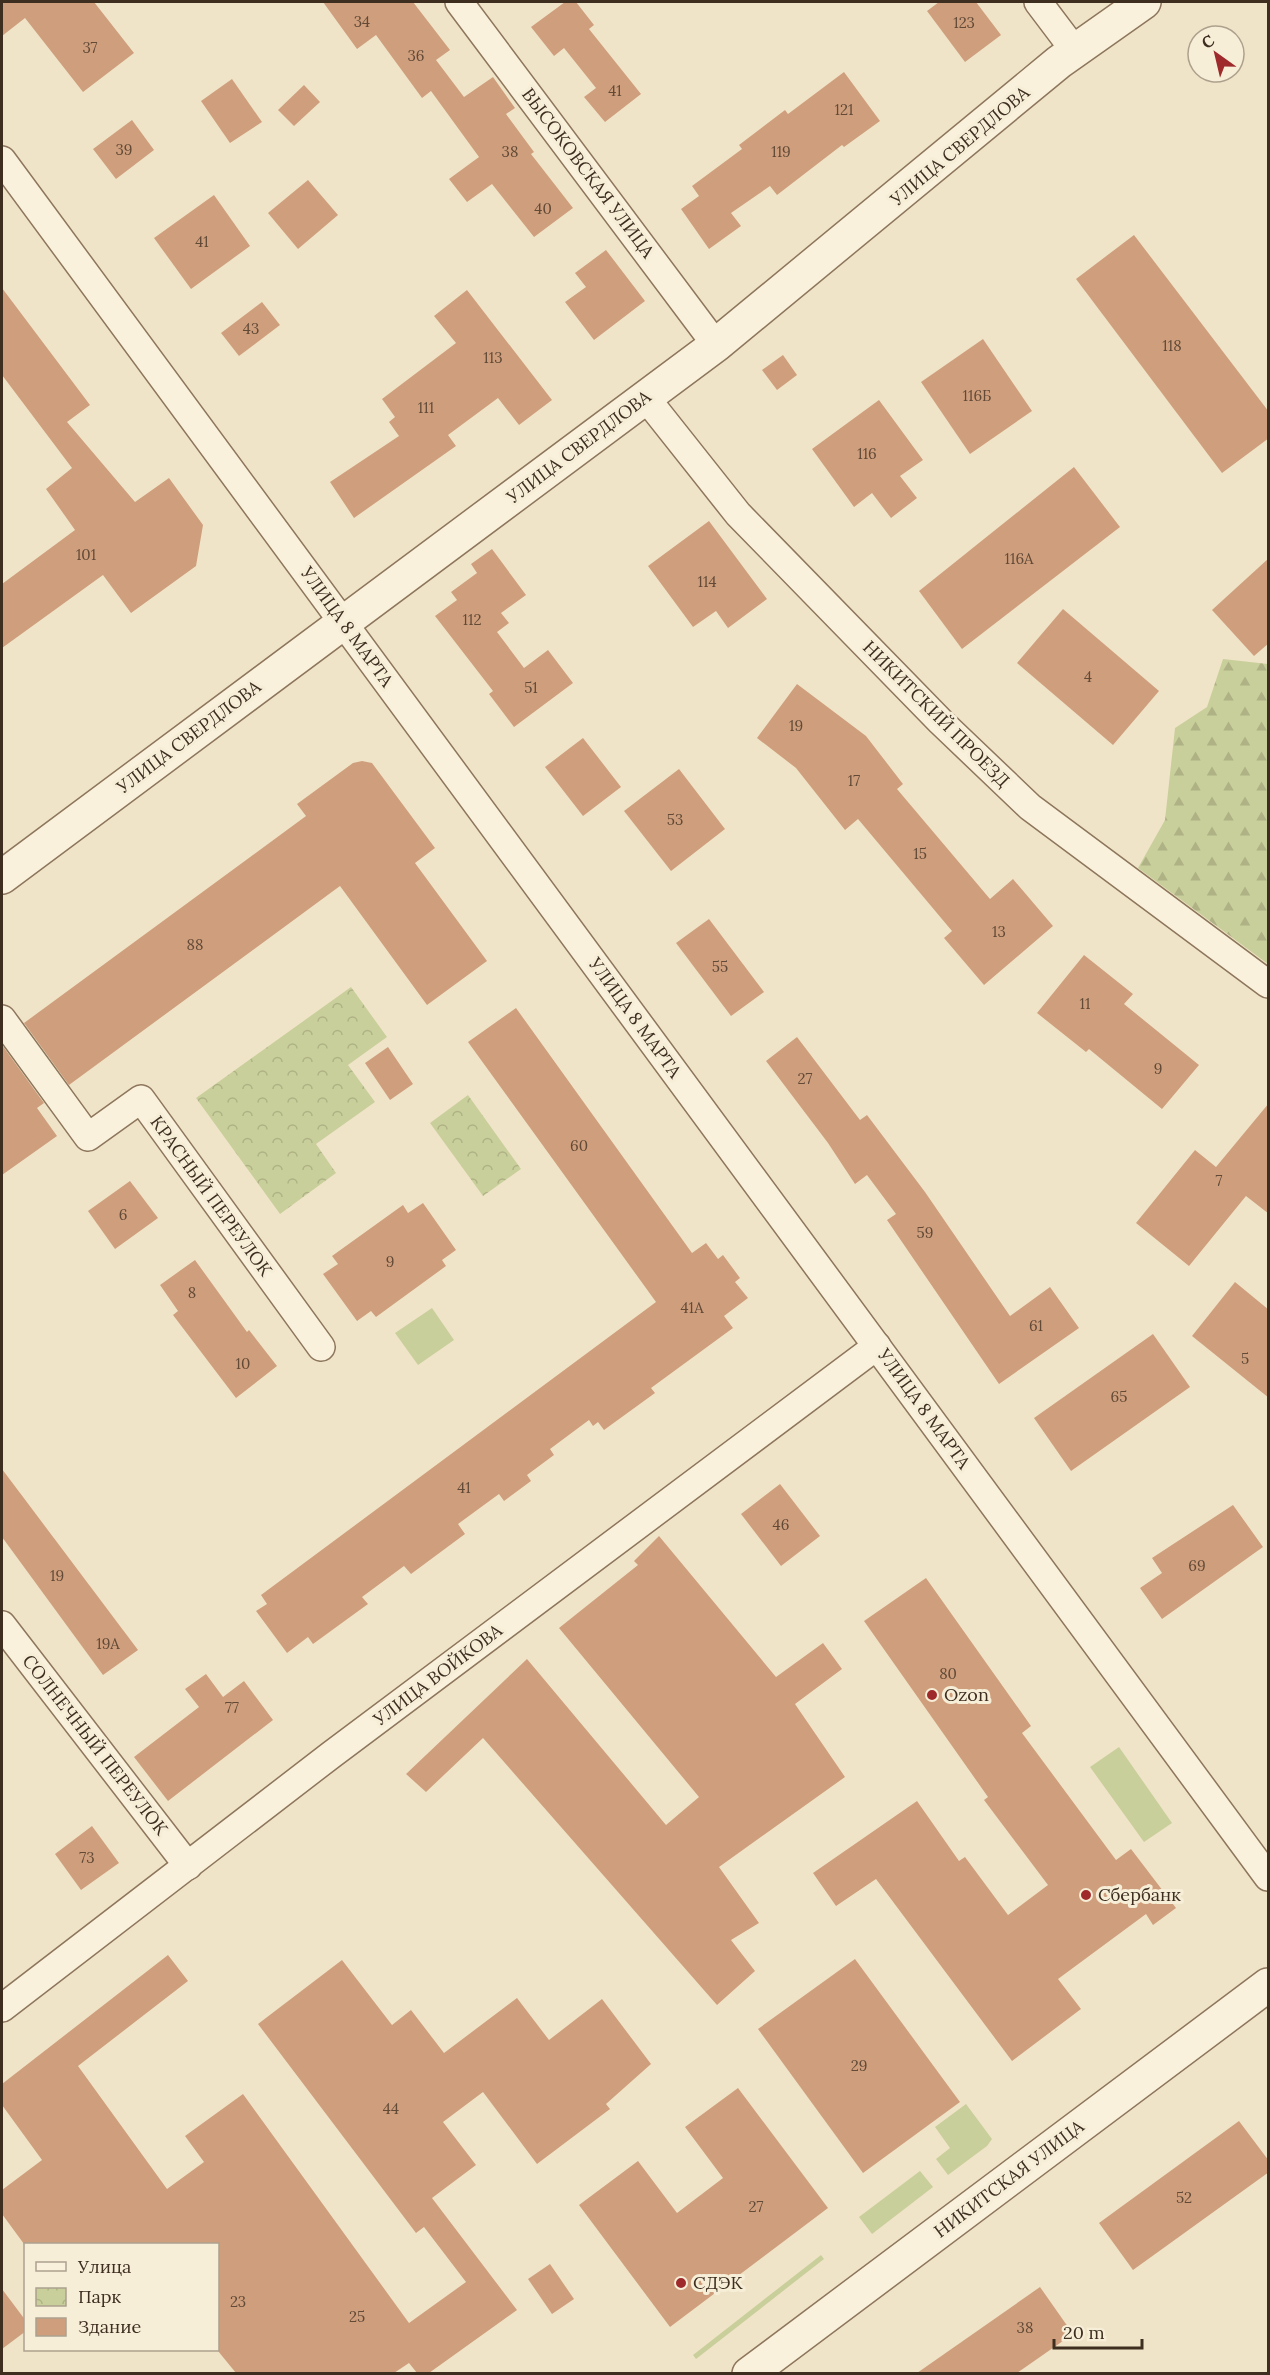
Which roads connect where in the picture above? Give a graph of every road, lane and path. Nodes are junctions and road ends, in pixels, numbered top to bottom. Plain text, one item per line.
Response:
1 (459, 2) edge
2 (1038, 2) edge
3 (1144, 2) edge
4 (1075, 51) junction
5 (2, 160) edge
6 (716, 345) junction
7 (646, 398) junction
8 (344, 622) junction
9 (2, 877) edge
10 (1269, 984) edge
11 (2, 1019) edge
12 (877, 1346) junction
13 (321, 1347) dead end
14 (2, 1625) edge
15 (188, 1866) junction
16 (1269, 1877) edge
17 (1269, 1985) edge
18 (2, 2008) edge
19 (749, 2373) edge

1 - 6 street, ВЫСОКОВСКАЯ УЛИЦА
2 - 4 street
3 - 4 street, УЛИЦА СВЕРДЛОВА
4 - 6 street, УЛИЦА СВЕРДЛОВА
5 - 8 street, УЛИЦА 8 МАРТА
6 - 7 street, УЛИЦА СВЕРДЛОВА
7 - 8 street, УЛИЦА СВЕРДЛОВА
7 - 10 street, НИКИТСКИЙ ПРОЕЗД
8 - 9 street, УЛИЦА СВЕРДЛОВА
8 - 12 street, УЛИЦА 8 МАРТА
11 - 13 street, КРАСНЫЙ ПЕРЕУЛОК
12 - 15 street, УЛИЦА ВОЙКОВА
12 - 16 street, УЛИЦА 8 МАРТА
14 - 15 street, СОЛНЕЧНЫЙ ПЕРЕУЛОК
15 - 18 street, УЛИЦА ВОЙКОВА
17 - 19 street, НИКИТСКАЯ УЛИЦА

